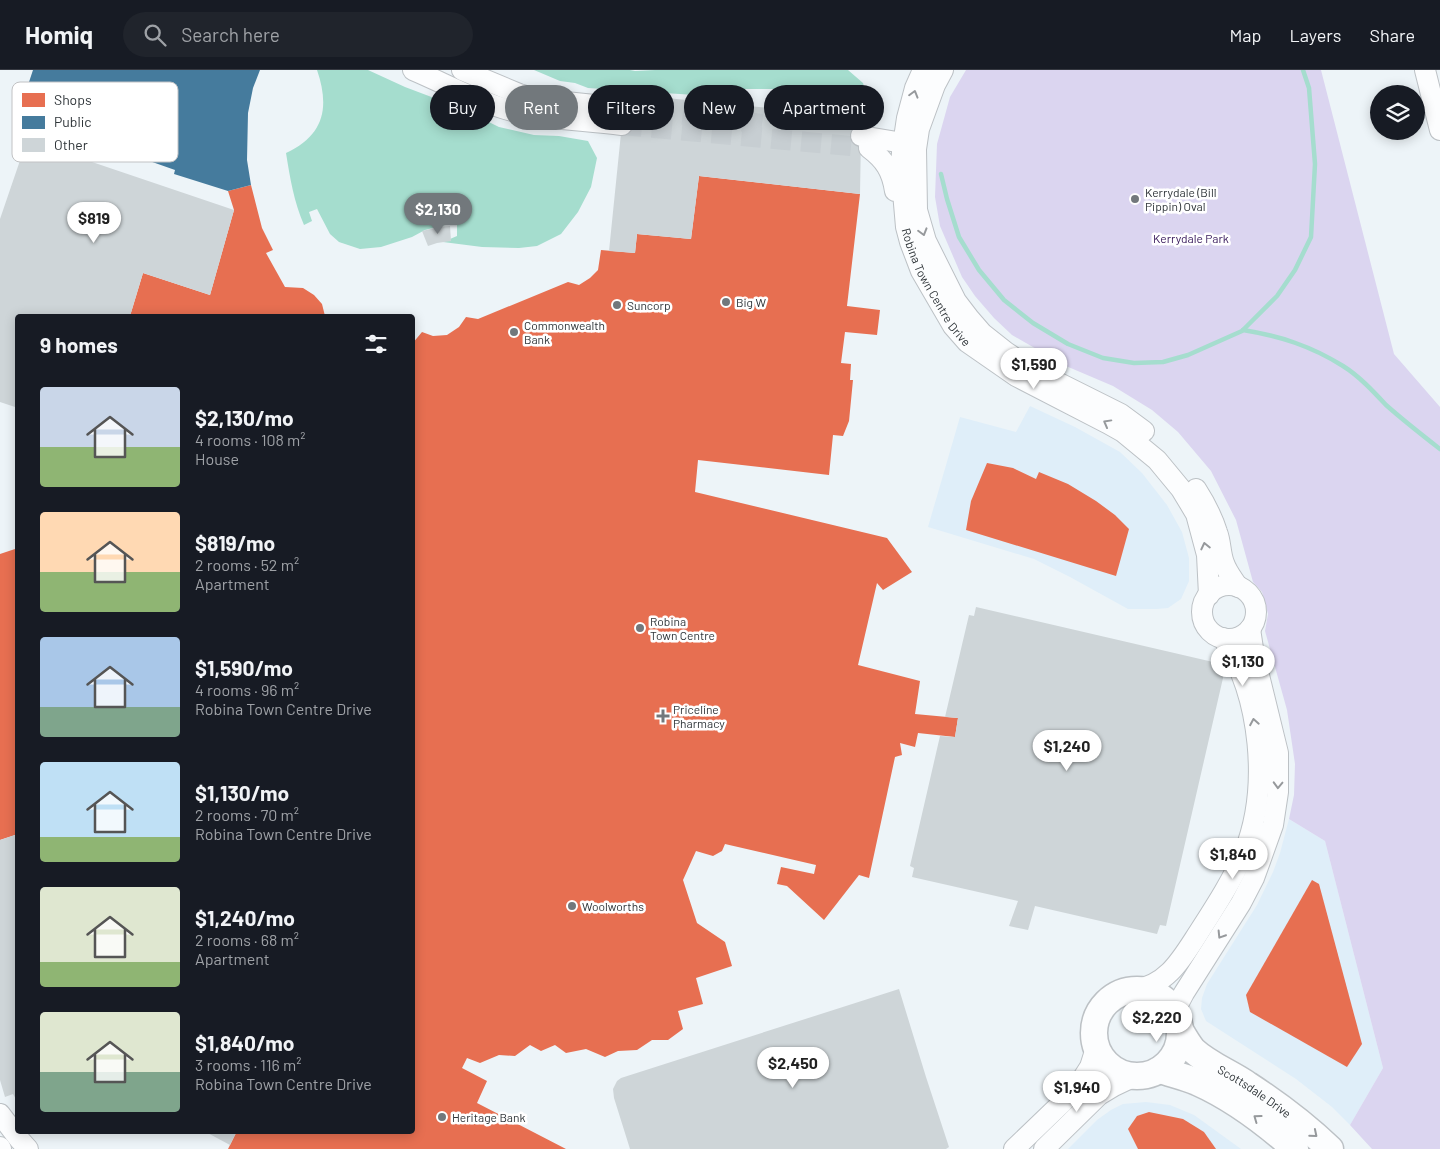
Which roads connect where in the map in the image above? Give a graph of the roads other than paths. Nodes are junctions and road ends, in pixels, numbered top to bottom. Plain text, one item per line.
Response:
1 (413, 70) edge
2 (462, 70) edge
3 (923, 70) edge
4 (943, 70) edge
5 (1425, 70) edge
6 (907, 118) junction
7 (1440, 130) edge
8 (863, 144) junction
9 (907, 148) junction
10 (904, 212) junction
11 (1238, 587) junction
12 (1209, 594) junction
13 (1250, 629) junction
14 (1223, 638) junction
15 (1134, 990) junction
16 (1177, 1021) junction
17 (1096, 1048) junction
18 (1160, 1070) junction
19 (1135, 1076) junction
20 (0, 1114) edge
21 (15, 1134) edge
22 (15, 1134) edge
23 (28, 1149) edge
24 (1014, 1149) edge
25 (1044, 1149) edge
26 (1295, 1149) edge
27 (1330, 1149) edge

1 - 2 street
6 -> 3 street, Robina Town Centre Drive
4 - 9 street, Robina Town Centre Drive
5 - 7 street
6 - 8 street
6 - 9 street, Robina Town Centre Drive
8 - 9 street
8 - 10 street
9 - 10 street, Robina Town Centre Drive
9 -> 11 street, Robina Town Centre Drive
12 -> 10 street, Robina Town Centre Drive
11 - 12 street
11 - 13 street
12 - 14 street
13 - 14 street
13 -> 16 street
15 -> 14 street
15 - 16 main road
15 - 17 main road
16 - 18 main road
16 -> 27 main road, Scottsdale Drive
17 - 19 main road
17 - 24 street
18 - 19 main road
26 -> 18 main road, Scottsdale Drive
19 - 25 street
20 - 21 street
22 - 23 street

